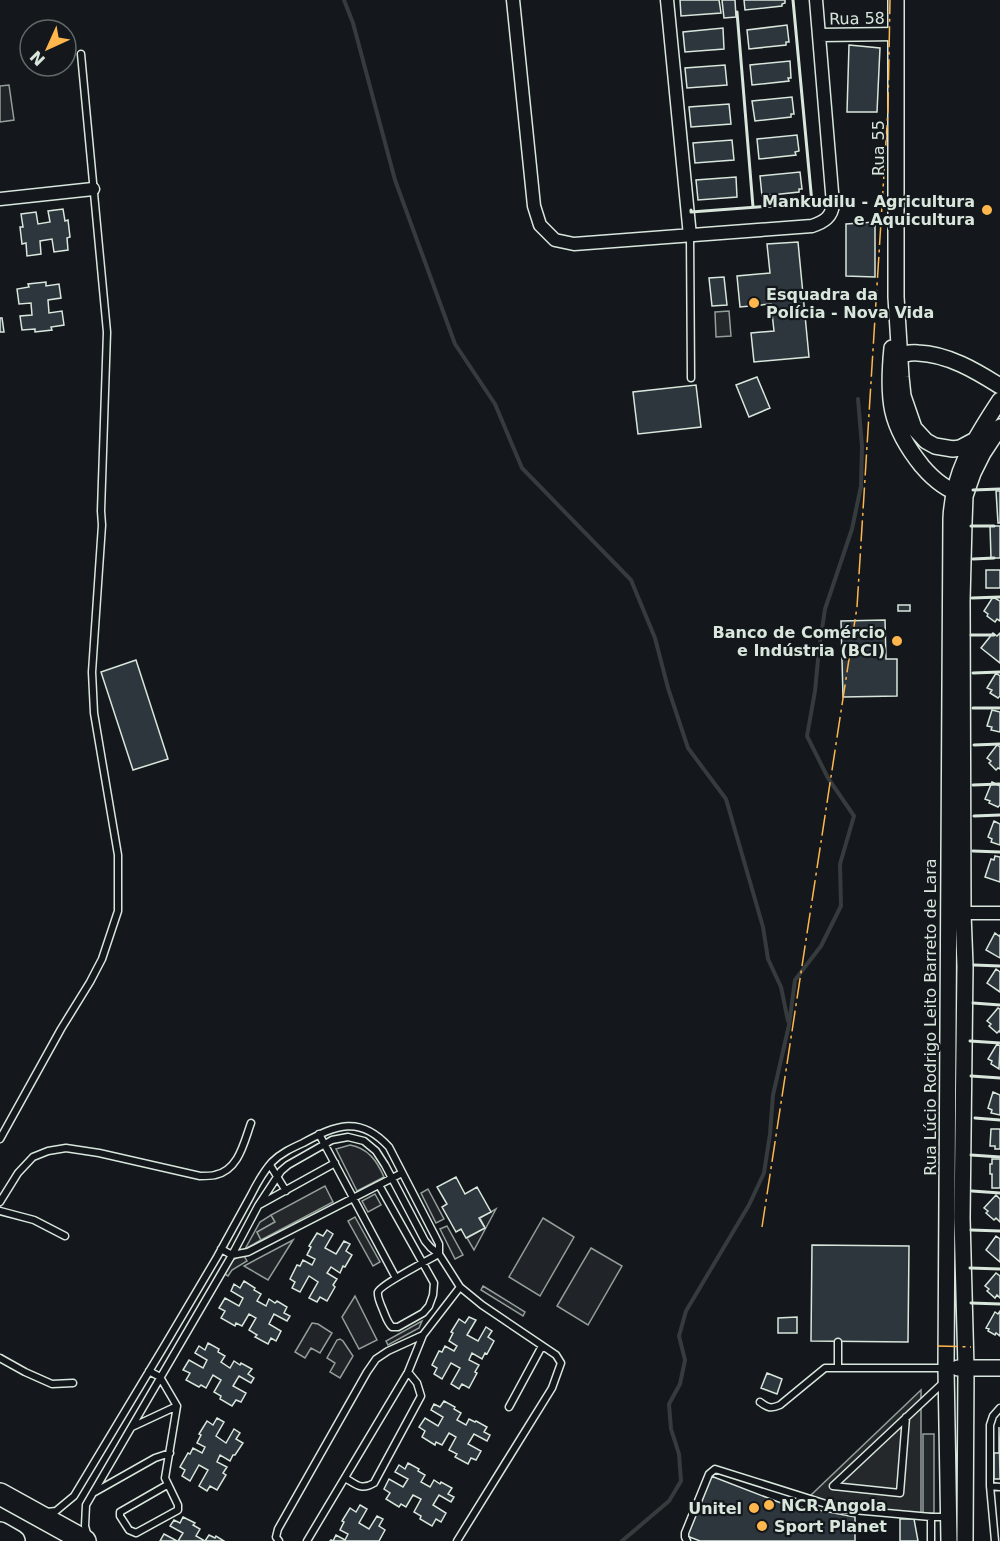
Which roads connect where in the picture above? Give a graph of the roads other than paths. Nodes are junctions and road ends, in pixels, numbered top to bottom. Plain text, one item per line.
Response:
1 (513, 0) edge
2 (667, 0) edge
3 (816, 0) edge
4 (896, 0) edge
5 (895, 34) junction
6 (819, 35) junction
7 (81, 54) dead end
8 (93, 189) junction
9 (0, 199) edge
10 (690, 236) junction
11 (896, 356) junction
12 (691, 378) dead end
13 (1000, 386) edge
14 (1000, 400) edge
15 (1000, 427) edge
16 (976, 439) junction
17 (959, 494) junction
18 (956, 913) junction
19 (1000, 913) edge
20 (251, 1123) dead end
21 (319, 1134) junction
22 (0, 1139) edge
23 (324, 1144) junction
24 (335, 1164) junction
25 (270, 1165) junction
26 (402, 1173) junction
27 (277, 1178) junction
28 (393, 1178) junction
29 (379, 1185) junction
30 (286, 1191) junction
31 (353, 1198) junction
32 (0, 1202) edge
33 (258, 1206) junction
34 (0, 1211) edge
35 (65, 1236) dead end
36 (221, 1249) junction
37 (440, 1254) junction
38 (232, 1255) junction
39 (423, 1264) junction
40 (396, 1278) junction
41 (460, 1287) junction
42 (423, 1335) junction
43 (838, 1342) dead end
44 (542, 1346) junction
45 (0, 1358) edge
46 (838, 1368) junction
47 (966, 1368) junction
48 (1000, 1368) edge
49 (149, 1371) junction
50 (408, 1372) junction
51 (946, 1374) junction
52 (160, 1377) junction
53 (73, 1383) dead end
54 (760, 1402) dead end
55 (177, 1406) junction
56 (509, 1407) dead end
57 (1000, 1408) edge
58 (906, 1417) junction
59 (131, 1427) junction
60 (170, 1453) junction
61 (345, 1478) junction
62 (167, 1485) junction
63 (990, 1486) junction
64 (1000, 1487) edge
65 (0, 1494) edge
66 (92, 1494) junction
67 (37, 1514) junction
68 (931, 1517) junction
69 (949, 1517) junction
70 (0, 1533) edge
71 (14, 1541) edge
72 (87, 1541) edge
73 (279, 1541) edge
74 (307, 1541) edge
75 (457, 1541) edge
76 (687, 1541) edge
77 (931, 1541) edge
78 (949, 1541) edge
79 (965, 1541) edge
80 (995, 1541) edge

1 - 10 street
2 - 10 street
3 - 6 street
4 - 5 street, Rua 55
5 - 6 street, Rua 58
5 - 11 street, Rua 55
6 - 10 street
7 - 8 lane
8 - 9 street
8 - 22 lane
10 - 12 lane
11 - 13 street
11 - 16 street
11 - 17 street
14 - 16 street
15 - 17 street
16 - 17 street
17 - 18 street, Rua Lúcio Rodrigo Leito Barreto de Lara
18 - 19 street
18 - 47 street, Rua Lúcio Rodrigo Leito Barreto de Lara
18 - 51 street, Rua Lúcio Rodrigo Leito Barreto de Lara
20 - 32 lane
21 - 23 lane
21 - 25 lane
21 - 26 lane
23 - 24 lane
23 - 27 lane
23 - 28 lane
24 - 30 lane
24 - 31 lane
25 - 27 lane
25 - 36 lane
26 - 28 lane
26 - 37 lane
27 - 30 lane
27 - 33 lane
28 - 29 lane
28 - 37 lane
29 - 31 lane
29 - 39 lane
30 - 33 lane
31 - 38 lane
31 - 40 lane
33 - 38 lane
34 - 35 lane
36 - 38 lane
36 - 49 lane
37 - 39 lane
37 - 41 lane
38 - 52 lane
39 - 40 lane
39 - 40 lane
41 - 42 lane
41 - 44 lane
42 - 50 lane
42 - 73 lane
43 - 46 lane
44 - 56 lane
44 - 75 lane
45 - 53 lane
46 - 51 lane
46 - 54 lane
47 - 48 street
47 - 51 street
47 - 79 street, Rua Lúcio Rodrigo Leito Barreto de Lara
49 - 52 lane
49 - 67 lane
50 - 61 lane
50 - 61 lane
51 - 58 lane
51 - 69 street, Rua Lúcio Rodrigo Leito Barreto de Lara
52 - 55 lane
52 - 59 lane
55 - 59 lane
55 - 60 lane
57 - 63 lane
58 - 58 lane
59 - 66 lane
60 - 62 lane
60 - 66 lane
61 - 74 lane
62 - 62 lane
63 - 64 lane
63 - 80 lane
65 - 67 highway
66 - 72 lane
67 - 72 highway
68 - 69 lane
68 - 76 lane
68 - 77 lane
69 - 78 street, Rua Lúcio Rodrigo Leito Barreto de Lara
70 - 71 highway

